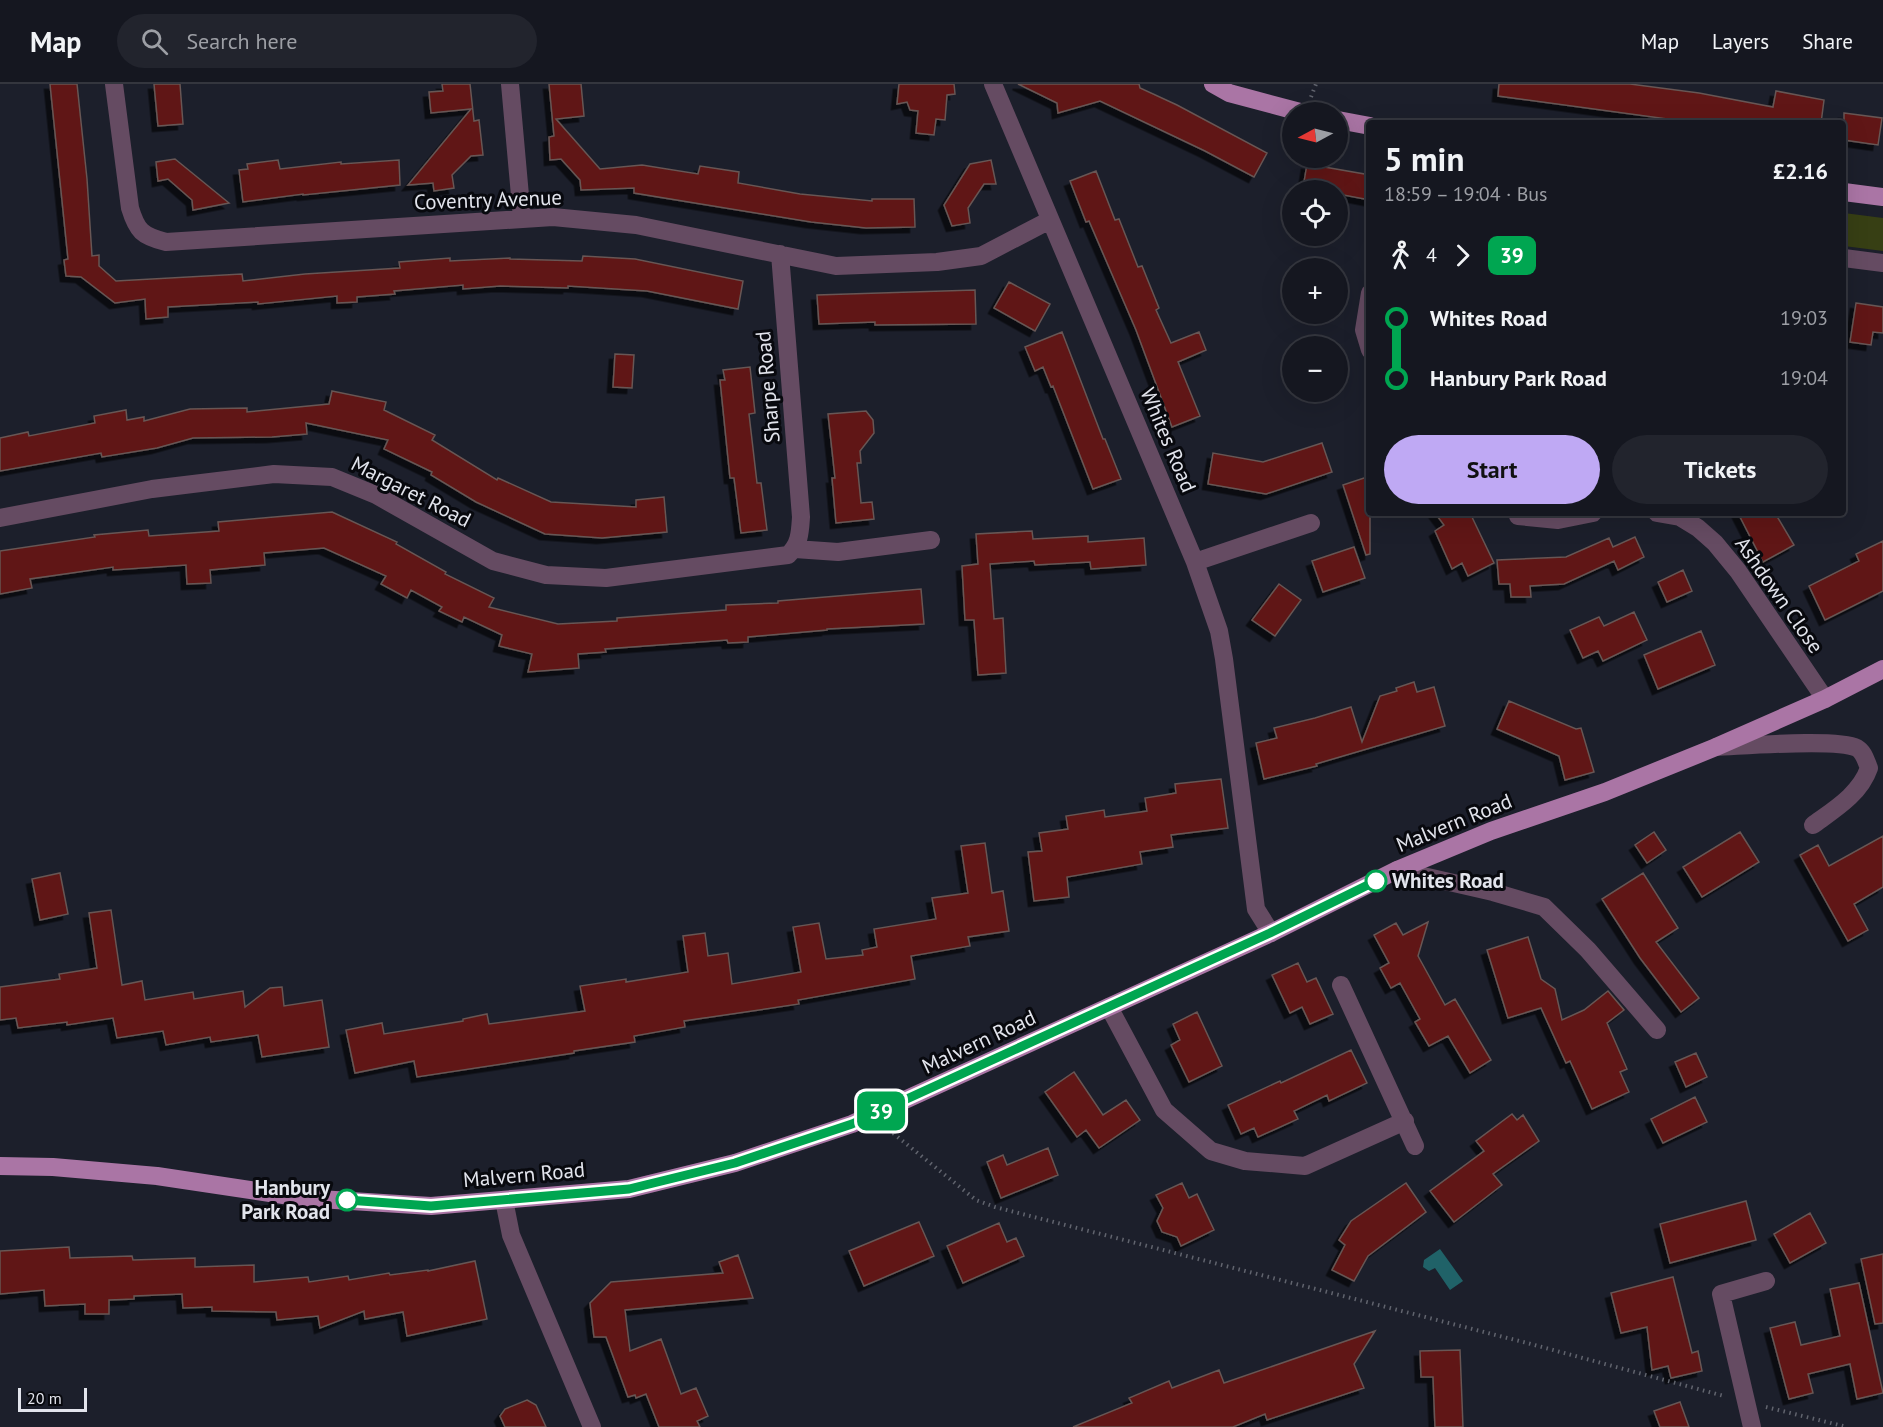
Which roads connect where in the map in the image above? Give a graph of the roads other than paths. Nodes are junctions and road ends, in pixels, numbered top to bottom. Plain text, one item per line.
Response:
1 (114, 84) edge
2 (510, 84) edge
3 (993, 84) edge
4 (1214, 84) edge
5 (1282, 107) edge
6 (1348, 122) edge
7 (1366, 125) edge
8 (1846, 192) edge
9 (1883, 197) edge
10 (522, 218) junction
11 (1050, 220) junction
12 (780, 254) junction
13 (1846, 258) edge
14 (1883, 263) edge
15 (1366, 318) edge
16 (1366, 337) edge
17 (1518, 516) dead end
18 (1578, 516) edge
19 (1674, 516) edge
20 (0, 518) edge
21 (1311, 523) dead end
22 (931, 540) dead end
23 (795, 549) junction
24 (1195, 562) junction
25 (1883, 669) edge
26 (1825, 699) junction
27 (1716, 747) junction
28 (1813, 825) dead end
29 (1397, 870) junction
30 (1270, 933) junction
31 (1341, 984) dead end
32 (1109, 1007) junction
33 (1657, 1030) dead end
34 (1405, 1121) junction
35 (1415, 1146) dead end
36 (0, 1166) edge
37 (504, 1200) junction
38 (1766, 1281) dead end
39 (592, 1427) edge
40 (1752, 1427) edge

1 - 10 street, Coventry Avenue
2 - 10 street
3 - 11 street, Whites Road
4 - 5 main road
6 - 7 main road
8 - 9 main road
10 - 12 street, Coventry Avenue
11 - 12 street, Coventry Avenue
11 - 24 street, Whites Road
12 - 23 street, Sharpe Road
13 - 14 street
15 - 16 street
17 - 18 street
19 - 26 street, Ashdown Close
20 - 23 street, Margaret Road
21 - 24 street
22 - 23 street, Margaret Road
24 - 30 street, Whites Road
25 - 26 main road, Malvern Road
26 - 27 main road, Malvern Road
27 - 28 street
27 - 29 main road, Malvern Road
29 - 30 main road, Malvern Road
29 - 33 street
30 - 32 main road, Malvern Road
31 - 34 street
32 - 34 street
32 - 37 main road, Malvern Road
34 - 35 street
36 - 37 main road, Malvern Road
37 - 39 street
38 - 40 street

